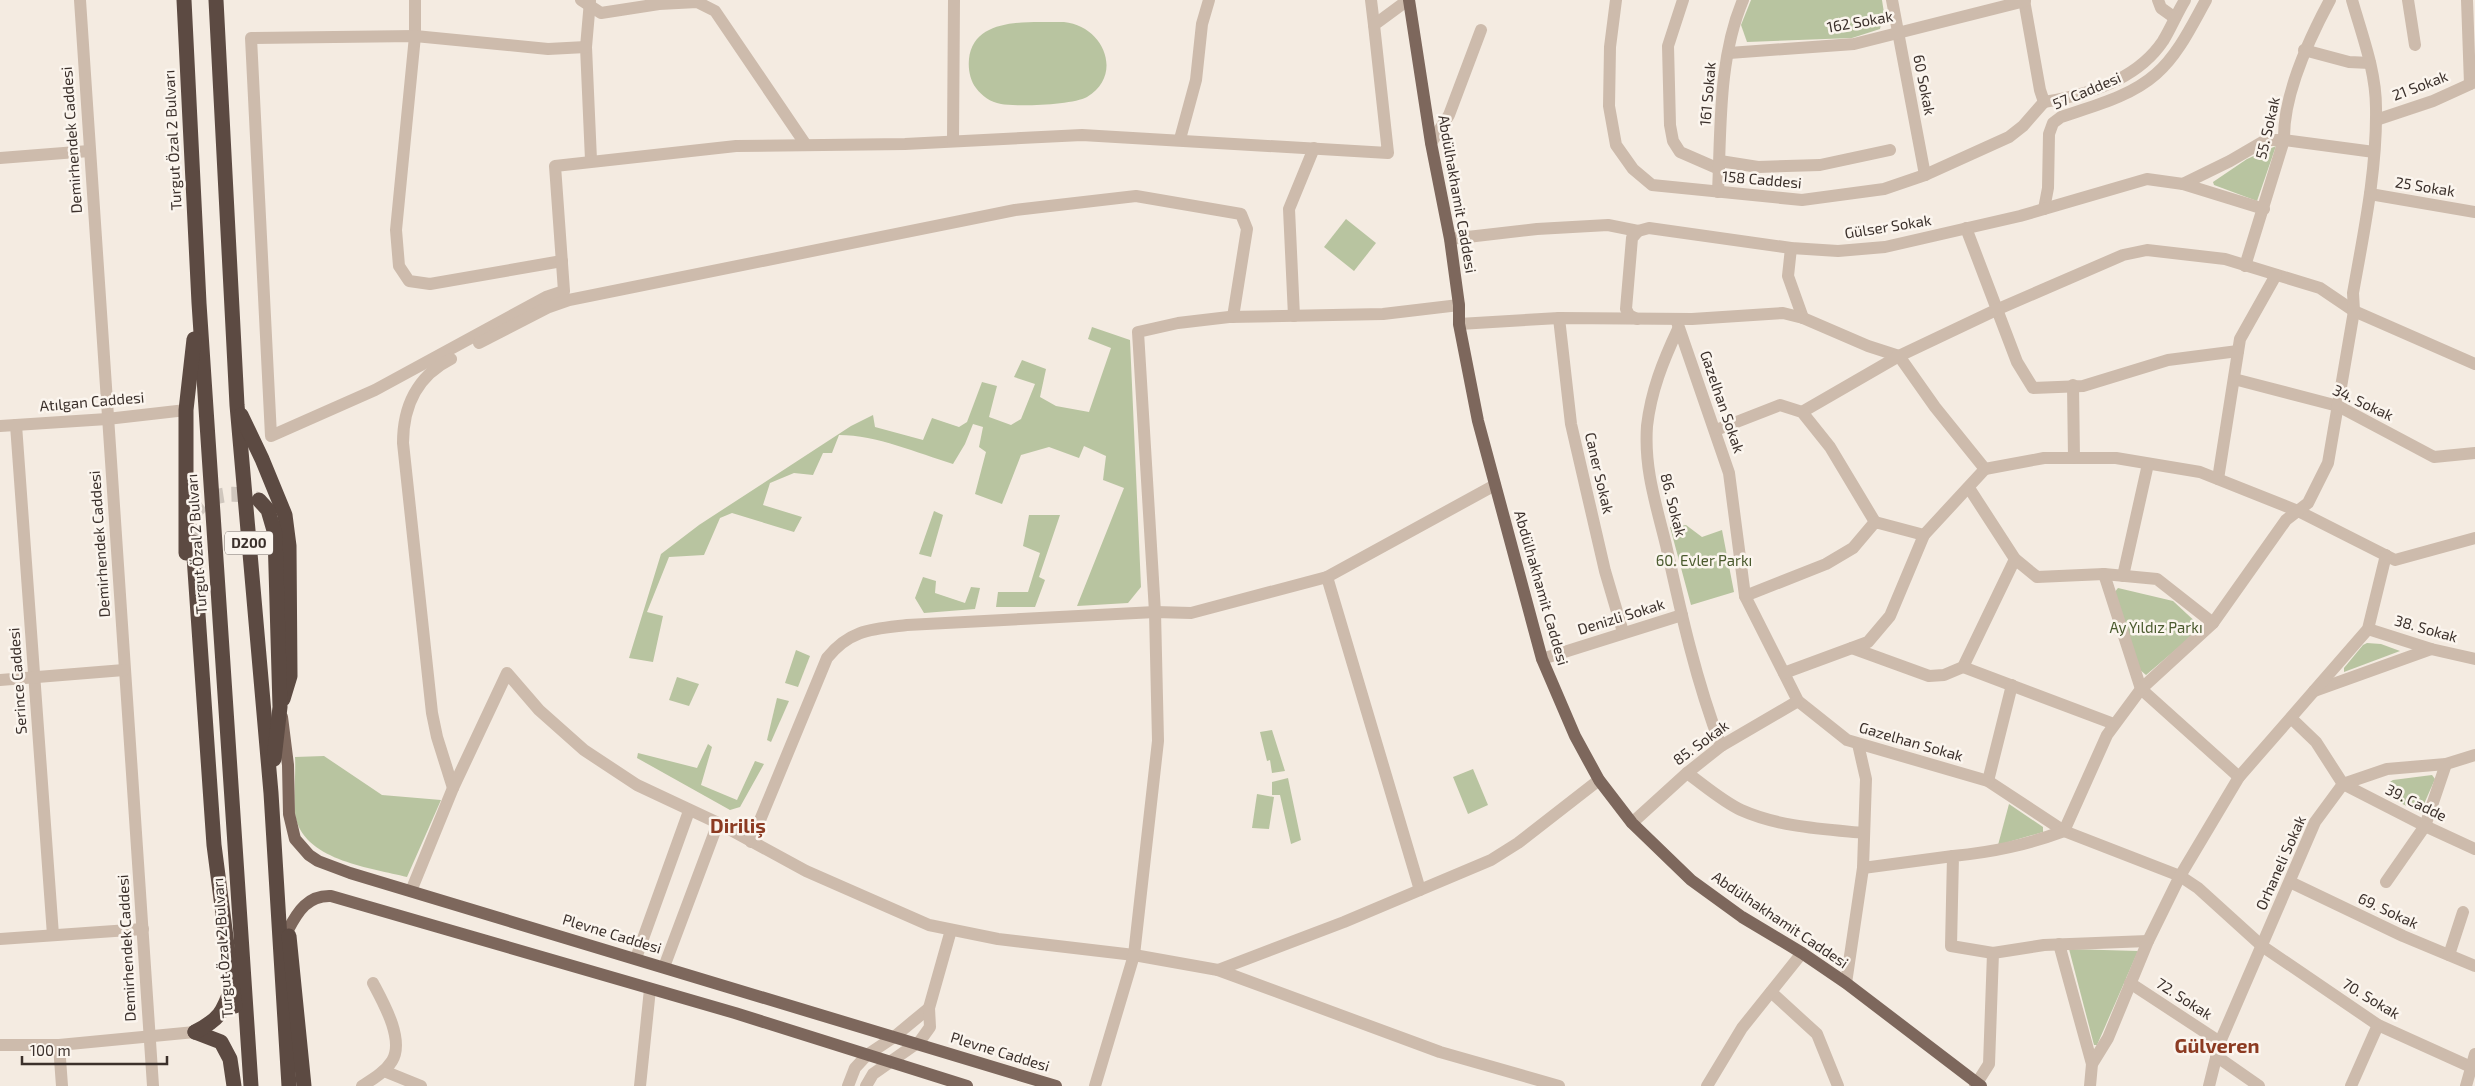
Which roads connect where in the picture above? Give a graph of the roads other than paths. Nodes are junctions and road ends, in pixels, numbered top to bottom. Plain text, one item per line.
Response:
1 (80, 0) edge
2 (184, 0) edge
3 (216, 0) edge
4 (415, 0) edge
5 (954, 0) edge
6 (1208, 0) edge
7 (1371, 0) edge
8 (1409, 0) edge
9 (1616, 0) edge
10 (1683, 0) edge
11 (1743, 0) edge
12 (1892, 0) edge
13 (2024, 0) edge
14 (2158, 0) edge
15 (2185, 0) edge
16 (2206, 0) edge
17 (2330, 0) edge
18 (2352, 0) edge
19 (2408, 0) edge
20 (2467, 0) edge
21 (660, 2) edge
22 (587, 3) edge
23 (2175, 18) junction
24 (1374, 24) junction
25 (1481, 30) dead end
26 (1898, 32) junction
27 (414, 36) junction
28 (2415, 45) dead end
29 (586, 47) junction
30 (2304, 50) junction
31 (1728, 53) junction
32 (2370, 63) junction
33 (2473, 83) edge
34 (2044, 102) junction
35 (2376, 120) junction
36 (1180, 140) junction
37 (2284, 140) junction
38 (953, 141) junction
39 (1431, 142) junction
40 (806, 145) junction
41 (1314, 148) junction
42 (1890, 150) dead end
43 (89, 151) junction
44 (2374, 152) junction
45 (0, 158) edge
46 (591, 160) junction
47 (1719, 165) junction
48 (1925, 175) junction
49 (2183, 184) junction
50 (1718, 192) junction
51 (2370, 194) junction
52 (2044, 209) junction
53 (2264, 209) junction
54 (2475, 212) edge
55 (1966, 228) junction
56 (1638, 231) junction
57 (1450, 239) junction
58 (1791, 248) junction
59 (562, 261) junction
60 (2245, 266) junction
61 (2276, 275) junction
62 (199, 302) junction
63 (1459, 305) junction
64 (1996, 310) junction
65 (2354, 311) junction
66 (1294, 316) junction
67 (1233, 317) junction
68 (1559, 318) junction
69 (1803, 318) junction
70 (1637, 319) junction
71 (1459, 324) junction
72 (1677, 324) junction
73 (2238, 351) junction
74 (1899, 356) junction
75 (2475, 364) edge
76 (2234, 379) junction
77 (2073, 385) junction
78 (237, 405) junction
79 (2338, 406) junction
80 (186, 410) junction
81 (1802, 412) junction
82 (107, 419) junction
83 (16, 425) junction
84 (0, 426) edge
85 (1716, 430) junction
86 (2475, 453) edge
87 (2074, 458) junction
88 (2148, 464) junction
89 (1985, 469) junction
90 (2218, 479) junction
91 (1495, 485) junction
92 (1969, 488) junction
93 (259, 500) dead end
94 (2298, 511) junction
95 (1875, 522) junction
96 (1924, 534) junction
97 (2475, 538) edge
98 (193, 542) tunnel mouth
99 (2386, 555) junction
100 (2015, 559) junction
101 (2104, 574) junction
102 (2123, 576) junction
103 (1327, 577) junction
104 (1745, 596) junction
105 (1155, 612) junction
106 (1682, 615) junction
107 (2213, 623) junction
108 (2368, 629) junction
109 (1622, 632) junction
110 (1852, 648) junction
111 (2431, 649) junction
112 (1542, 659) junction
113 (2475, 659) edge
114 (1963, 667) junction
115 (124, 670) junction
116 (1784, 673) junction
117 (34, 677) junction
118 (0, 680) edge
119 (2012, 685) junction
120 (2140, 688) junction
121 (2312, 692) junction
122 (1798, 701) junction
123 (280, 707) junction
124 (2291, 718) junction
125 (2114, 724) junction
126 (1858, 744) junction
127 (1721, 746) junction
128 (2475, 755) edge
129 (210, 763) junction
130 (2446, 764) junction
131 (1687, 773) junction
132 (2239, 777) junction
133 (1599, 780) junction
134 (1988, 781) junction
135 (2343, 784) junction
136 (453, 788) junction
137 (271, 793) junction
138 (689, 810) junction
139 (718, 823) junction
140 (1632, 823) junction
141 (2425, 826) junction
142 (2064, 831) junction
143 (1864, 833) junction
144 (751, 842) junction
145 (2475, 849) edge
146 (1953, 856) junction
147 (1863, 868) junction
148 (2180, 876) junction
149 (2290, 882) junction
150 (2386, 882) dead end
151 (1420, 890) junction
152 (411, 891) junction
153 (2463, 912) dead end
154 (143, 929) junction
155 (288, 930) junction
156 (951, 930) junction
157 (53, 935) junction
158 (0, 939) edge
159 (2148, 941) junction
160 (2059, 944) junction
161 (2262, 946) junction
162 (1802, 953) junction
163 (1993, 953) junction
164 (1134, 955) junction
165 (2449, 955) junction
166 (636, 958) junction
167 (2475, 966) edge
168 (664, 967) junction
169 (1218, 970) junction
170 (372, 983) dead end
171 (1846, 983) junction
172 (2130, 983) junction
173 (232, 986) junction
174 (650, 989) junction
175 (1771, 992) junction
176 (929, 1008) junction
177 (2378, 1025) junction
178 (195, 1032) junction
179 (148, 1036) junction
180 (894, 1037) junction
181 (2220, 1042) junction
182 (917, 1044) junction
183 (0, 1045) edge
184 (59, 1045) junction
185 (2475, 1054) edge
186 (867, 1055) junction
187 (2216, 1056) junction
188 (889, 1062) junction
189 (2092, 1064) junction
190 (2471, 1067) junction
191 (384, 1071) junction
192 (1978, 1085) edge
193 (62, 1086) edge
194 (152, 1086) edge
195 (234, 1086) edge
196 (250, 1086) edge
197 (289, 1086) edge
198 (304, 1086) edge
199 (362, 1086) edge
200 (421, 1086) edge
201 (640, 1086) edge
202 (848, 1086) edge
203 (866, 1086) edge
204 (967, 1086) edge
205 (1056, 1086) edge
206 (1095, 1086) edge
207 (1559, 1086) edge
208 (1707, 1086) edge
209 (1838, 1086) edge
210 (2090, 1086) edge
211 (2209, 1086) edge
212 (2259, 1086) edge
213 (2351, 1086) edge
214 (2466, 1086) edge

1 - 43 street, Demirhendek Caddesi
2 - 62 highway, Turgut Özal 2 Bulvarı
3 - 78 highway, D200
4 - 27 street
5 - 38 street
6 - 36 street
7 - 24 street
8 - 24 street
8 - 39 main road, Abdülhakhamit Caddesi
9 - 50 street, 158 Caddesi
10 - 47 street
11 - 31 street, 161 Sokak
12 - 26 street, 60 Sokak
13 - 26 street, 162 Sokak
13 - 34 street
14 - 23 street
15 - 23 street, 57 Caddesi
16 - 52 street, 57 Caddesi
17 - 30 street, 55. Sokak
18 - 32 street
19 - 28 street
20 - 33 street
21 - 22 street
21 - 40 street
22 - 29 street
23 - 34 street, 57 Caddesi
24 - 41 street
25 - 39 street
26 - 31 street, 162 Sokak
26 - 48 street, 60 Sokak
27 - 29 street
27 - 59 street
27 - 59 street
29 - 46 street
30 - 32 street
30 - 37 street, 55. Sokak
31 - 47 street, 161 Sokak
32 - 35 street
33 - 35 street, 21 Sokak
34 - 48 street, 158 Caddesi
35 - 44 street
36 - 38 street
36 - 41 street
37 - 44 street
37 - 49 street
37 - 53 street, 55. Sokak
38 - 40 street
39 - 57 main road, Abdülhakhamit Caddesi
40 - 46 street
41 - 66 street
42 - 47 street
43 - 45 street
43 - 82 street, Demirhendek Caddesi
44 - 51 street
46 - 59 street
47 - 50 street, 161 Sokak
48 - 50 street, 158 Caddesi
49 - 52 street, Gülser Sokak
49 - 53 street, Gülser Sokak
51 - 54 street, 25 Sokak
51 - 65 street
52 - 55 street, Gülser Sokak
53 - 60 street, 55. Sokak
55 - 58 street, Gülser Sokak
55 - 64 street
56 - 57 street, Gülser Sokak
56 - 58 street, Gülser Sokak
56 - 70 street
57 - 63 main road, Abdülhakhamit Caddesi
58 - 69 street
60 - 61 street
60 - 64 street
61 - 65 street
61 - 73 street
62 - 80 highway
62 - 196 highway, Turgut Özal 2 Bulvarı
63 - 66 street
63 - 71 main road, Abdülhakhamit Caddesi
64 - 74 street
64 - 77 street
65 - 75 street
65 - 79 street
66 - 67 street
67 - 105 street
67 - 136 street
68 - 70 street
68 - 71 street
68 - 109 street, Caner Sokak
69 - 72 street
69 - 74 street
70 - 72 street
71 - 91 main road, Abdülhakhamit Caddesi
72 - 85 street, Gazelhan Sokak
72 - 106 street, 86. Sokak
73 - 76 street
73 - 77 street
74 - 81 street
74 - 89 street
76 - 79 street, 34. Sokak
76 - 90 street
77 - 87 street
78 - 123 highway
78 - 137 highway, D200
79 - 86 street, 34. Sokak
79 - 94 street
80 - 82 street, Atılgan Caddesi
80 - 129 highway
81 - 85 street
81 - 95 street
82 - 83 street, Atılgan Caddesi
82 - 115 street, Demirhendek Caddesi
83 - 84 street, Atılgan Caddesi
83 - 117 street, Serince Caddesi
85 - 104 street, Gazelhan Sokak
87 - 88 street
87 - 89 street
88 - 90 street
88 - 102 street
89 - 92 street
90 - 94 street
91 - 103 street
91 - 112 main road, Abdülhakhamit Caddesi
92 - 96 street
92 - 100 street
93 - 123 highway
94 - 99 street
94 - 107 street
95 - 96 street
95 - 104 street
96 - 110 street
97 - 99 street
98 - 129 highway, Turgut Özal 2 Bulvarı
99 - 108 street
100 - 101 street
100 - 114 street
101 - 102 street
101 - 120 street
102 - 107 street
103 - 105 street
103 - 151 street
104 - 116 street, Gazelhan Sokak
105 - 144 street
105 - 164 street
106 - 109 street, Denizli Sokak
106 - 127 street, 86. Sokak
107 - 120 street
108 - 111 street, 38. Sokak
108 - 121 street
109 - 112 street, Denizli Sokak
110 - 114 street
110 - 116 street
111 - 113 street, 38. Sokak
111 - 121 street
112 - 133 main road, Abdülhakhamit Caddesi
114 - 119 street
115 - 117 street
115 - 154 street, Demirhendek Caddesi
116 - 122 street, Gazelhan Sokak
117 - 118 street
117 - 157 street, Serince Caddesi
119 - 125 street
119 - 134 street
120 - 125 street
120 - 132 street
121 - 124 street
122 - 126 street, Gazelhan Sokak
122 - 127 street, 85. Sokak
123 - 137 highway
123 - 152 main road, Plevne Caddesi
124 - 132 street
124 - 135 street
125 - 142 street
126 - 134 street, Gazelhan Sokak
126 - 143 street
127 - 131 street, 85. Sokak
128 - 130 street
129 - 173 highway, Turgut Özal 2 Bulvarı
130 - 135 street
130 - 141 street
131 - 140 street, 85. Sokak
131 - 143 street
132 - 148 street
133 - 140 main road, Abdülhakhamit Caddesi
133 - 151 street
134 - 142 street, Gazelhan Sokak
135 - 141 street, 39. Cadde
135 - 149 street, Orhaneli Sokak
136 - 138 street
136 - 152 street
137 - 155 highway
137 - 197 highway, D200
138 - 139 street
138 - 166 street
139 - 144 street
139 - 168 street
140 - 162 main road, Abdülhakhamit Caddesi
141 - 145 street, 39. Cadde
141 - 150 street
142 - 146 street
142 - 148 street, Gazelhan Sokak
143 - 147 street
144 - 156 street
146 - 147 street
146 - 163 street
147 - 171 street
148 - 159 street
148 - 161 street, Gazelhan Sokak
149 - 161 street, Orhaneli Sokak
149 - 165 street, 69. Sokak
151 - 169 street
152 - 166 main road, Plevne Caddesi
153 - 165 street
154 - 157 street
154 - 179 street, Demirhendek Caddesi
155 - 174 main road
155 - 198 highway
156 - 164 street
156 - 176 street
157 - 158 street
159 - 160 street
159 - 172 street
160 - 163 street
160 - 189 street
161 - 177 street, 70. Sokak
161 - 181 street, Orhaneli Sokak
162 - 171 main road, Abdülhakhamit Caddesi
162 - 175 street
163 - 192 street
164 - 169 street
164 - 206 street
165 - 167 street, 69. Sokak
166 - 168 main road, Plevne Caddesi
168 - 180 main road, Plevne Caddesi
169 - 207 street
170 - 191 street
171 - 192 main road, Abdülhakhamit Caddesi
172 - 181 street, 72. Sokak
172 - 189 street
173 - 178 highway
173 - 196 highway, Turgut Özal 2 Bulvarı
174 - 186 main road
174 - 201 street
175 - 208 street
175 - 209 street
176 - 180 street
176 - 182 street
177 - 190 street, 70. Sokak
177 - 213 street
178 - 179 street
178 - 195 highway
179 - 184 street
179 - 194 street, Demirhendek Caddesi
180 - 182 main road, Plevne Caddesi
180 - 186 street
181 - 187 street, Orhaneli Sokak
182 - 188 street
182 - 205 main road, Plevne Caddesi
183 - 184 street
184 - 193 street
185 - 190 street
186 - 188 main road
186 - 202 street
187 - 211 street, Orhaneli Sokak
187 - 212 street
188 - 203 street
188 - 204 main road
189 - 210 street
190 - 214 street
191 - 199 street
191 - 200 street

